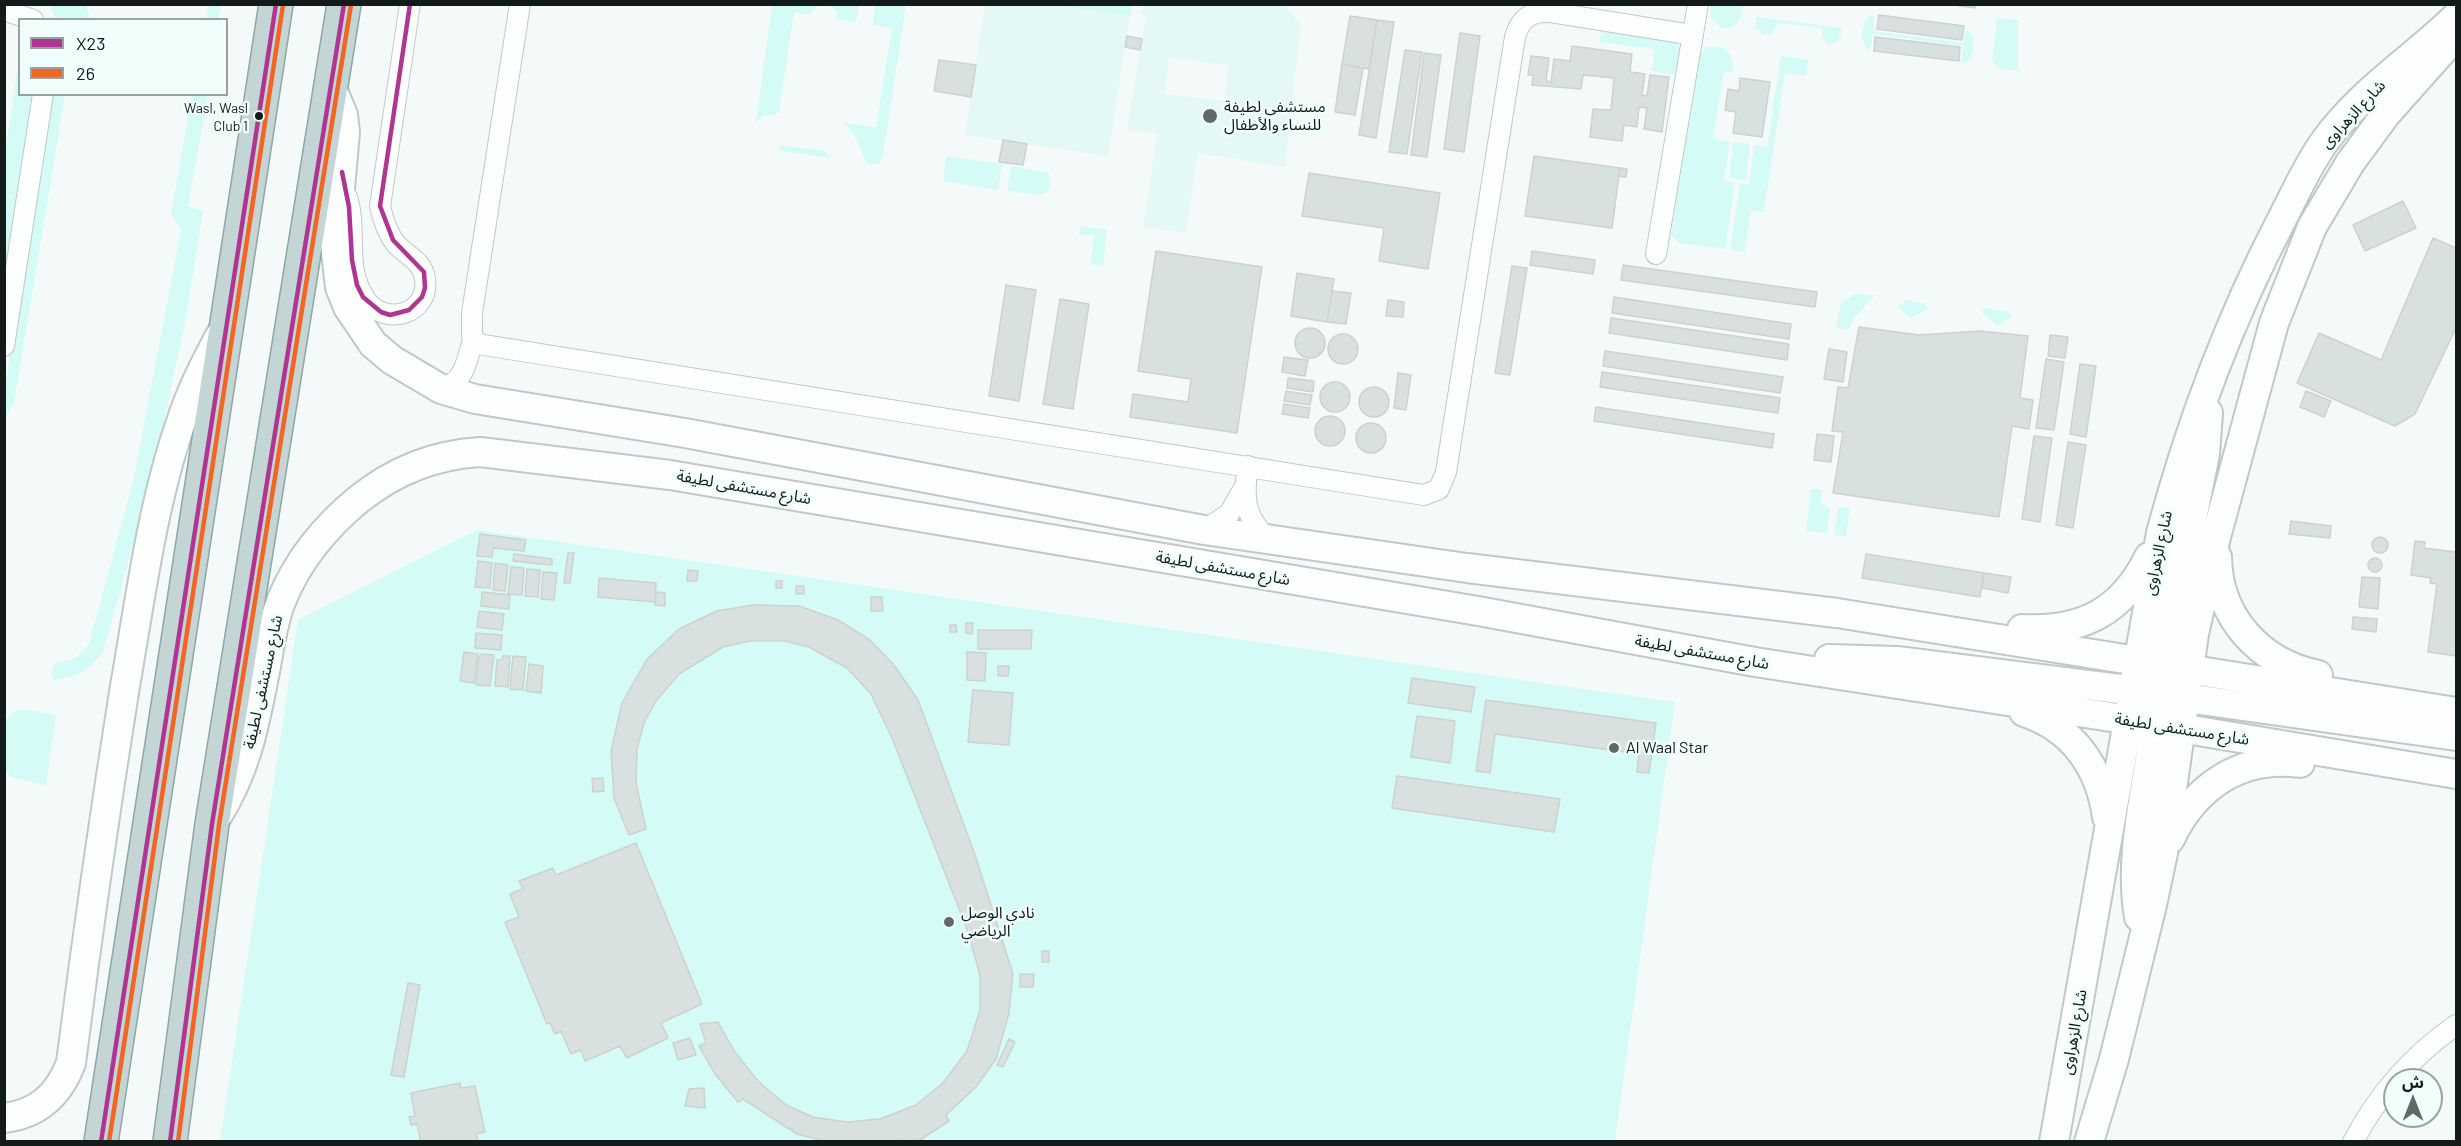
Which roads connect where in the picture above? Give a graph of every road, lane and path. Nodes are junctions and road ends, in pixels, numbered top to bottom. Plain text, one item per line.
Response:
1 (276, 4) edge
2 (344, 4) edge
3 (410, 4) edge
4 (520, 4) edge
5 (1698, 4) edge
6 (2454, 4) edge
7 (4, 10) edge
8 (2457, 17) edge
9 (27, 18) edge
10 (1693, 35) junction
11 (2445, 35) edge
12 (330, 84) junction
13 (43, 96) edge
14 (341, 179) junction
15 (1656, 254) dead end
16 (225, 327) junction
17 (473, 340) junction
18 (4, 346) edge
19 (2208, 381) junction
20 (441, 389) junction
21 (685, 433) junction
22 (670, 475) junction
23 (1246, 476) junction
24 (1204, 530) junction
25 (2161, 533) junction
26 (2216, 537) junction
27 (1268, 539) junction
28 (1956, 632) junction
29 (1755, 662) junction
30 (2163, 691) junction
31 (1987, 698) junction
32 (2384, 701) junction
33 (2457, 712) edge
34 (2128, 720) junction
35 (2457, 736) edge
36 (2376, 762) junction
37 (2457, 774) edge
38 (212, 824) junction
39 (2109, 840) junction
40 (2163, 853) junction
41 (2143, 940) junction
42 (2457, 1025) edge
43 (4, 1118) edge
44 (2097, 1135) edge
45 (101, 1142) edge
46 (170, 1142) edge
47 (2054, 1142) edge
48 (2353, 1142) edge

1 - 16 highway
2 - 12 highway
3 - 14 street
4 - 17 street
5 - 10 street
6 - 11 main road, شارع الزهراوى
7 - 9 street
8 - 11 main road, شارع الزهراوى
10 - 15 street
10 - 23 street
11 - 19 main road, شارع الزهراوى
11 - 26 main road, شارع الزهراوى
12 - 14 main road, شارع مستشفى لطيفة
12 - 38 highway
13 - 18 street
14 - 20 main road, شارع مستشفى لطيفة
16 - 43 main road
16 - 45 highway
17 - 20 street
17 - 23 street
19 - 25 main road, شارع الزهراوى
19 - 30 main road
20 - 21 main road, شارع مستشفى لطيفة
21 - 22 main road
21 - 24 main road, شارع مستشفى لطيفة
22 - 29 main road, شارع مستشفى لطيفة
22 - 38 main road, شارع مستشفى لطيفة
23 - 24 street
23 - 27 street
24 - 27 main road, شارع مستشفى لطيفة
25 - 28 main road
25 - 30 main road, شارع الزهراوى
26 - 30 main road, شارع الزهراوى
26 - 32 main road
27 - 28 main road, شارع مستشفى لطيفة
28 - 30 main road, شارع مستشفى لطيفة
29 - 30 main road
29 - 31 main road, شارع مستشفى لطيفة
30 - 32 main road, شارع مستشفى لطيفة
30 - 34 main road
30 - 35 main road
30 - 36 main road, شارع مستشفى لطيفة
30 - 40 main road, شارع الزهراوى
30 - 41 main road
31 - 34 main road, شارع مستشفى لطيفة
31 - 39 main road
32 - 33 main road, شارع مستشفى لطيفة
34 - 39 main road, شارع الزهراوى
36 - 37 main road, شارع مستشفى لطيفة
36 - 40 main road
38 - 46 highway
39 - 47 main road, شارع الزهراوى
40 - 41 main road, شارع الزهراوى
41 - 44 main road, شارع الزهراوى
42 - 48 street

